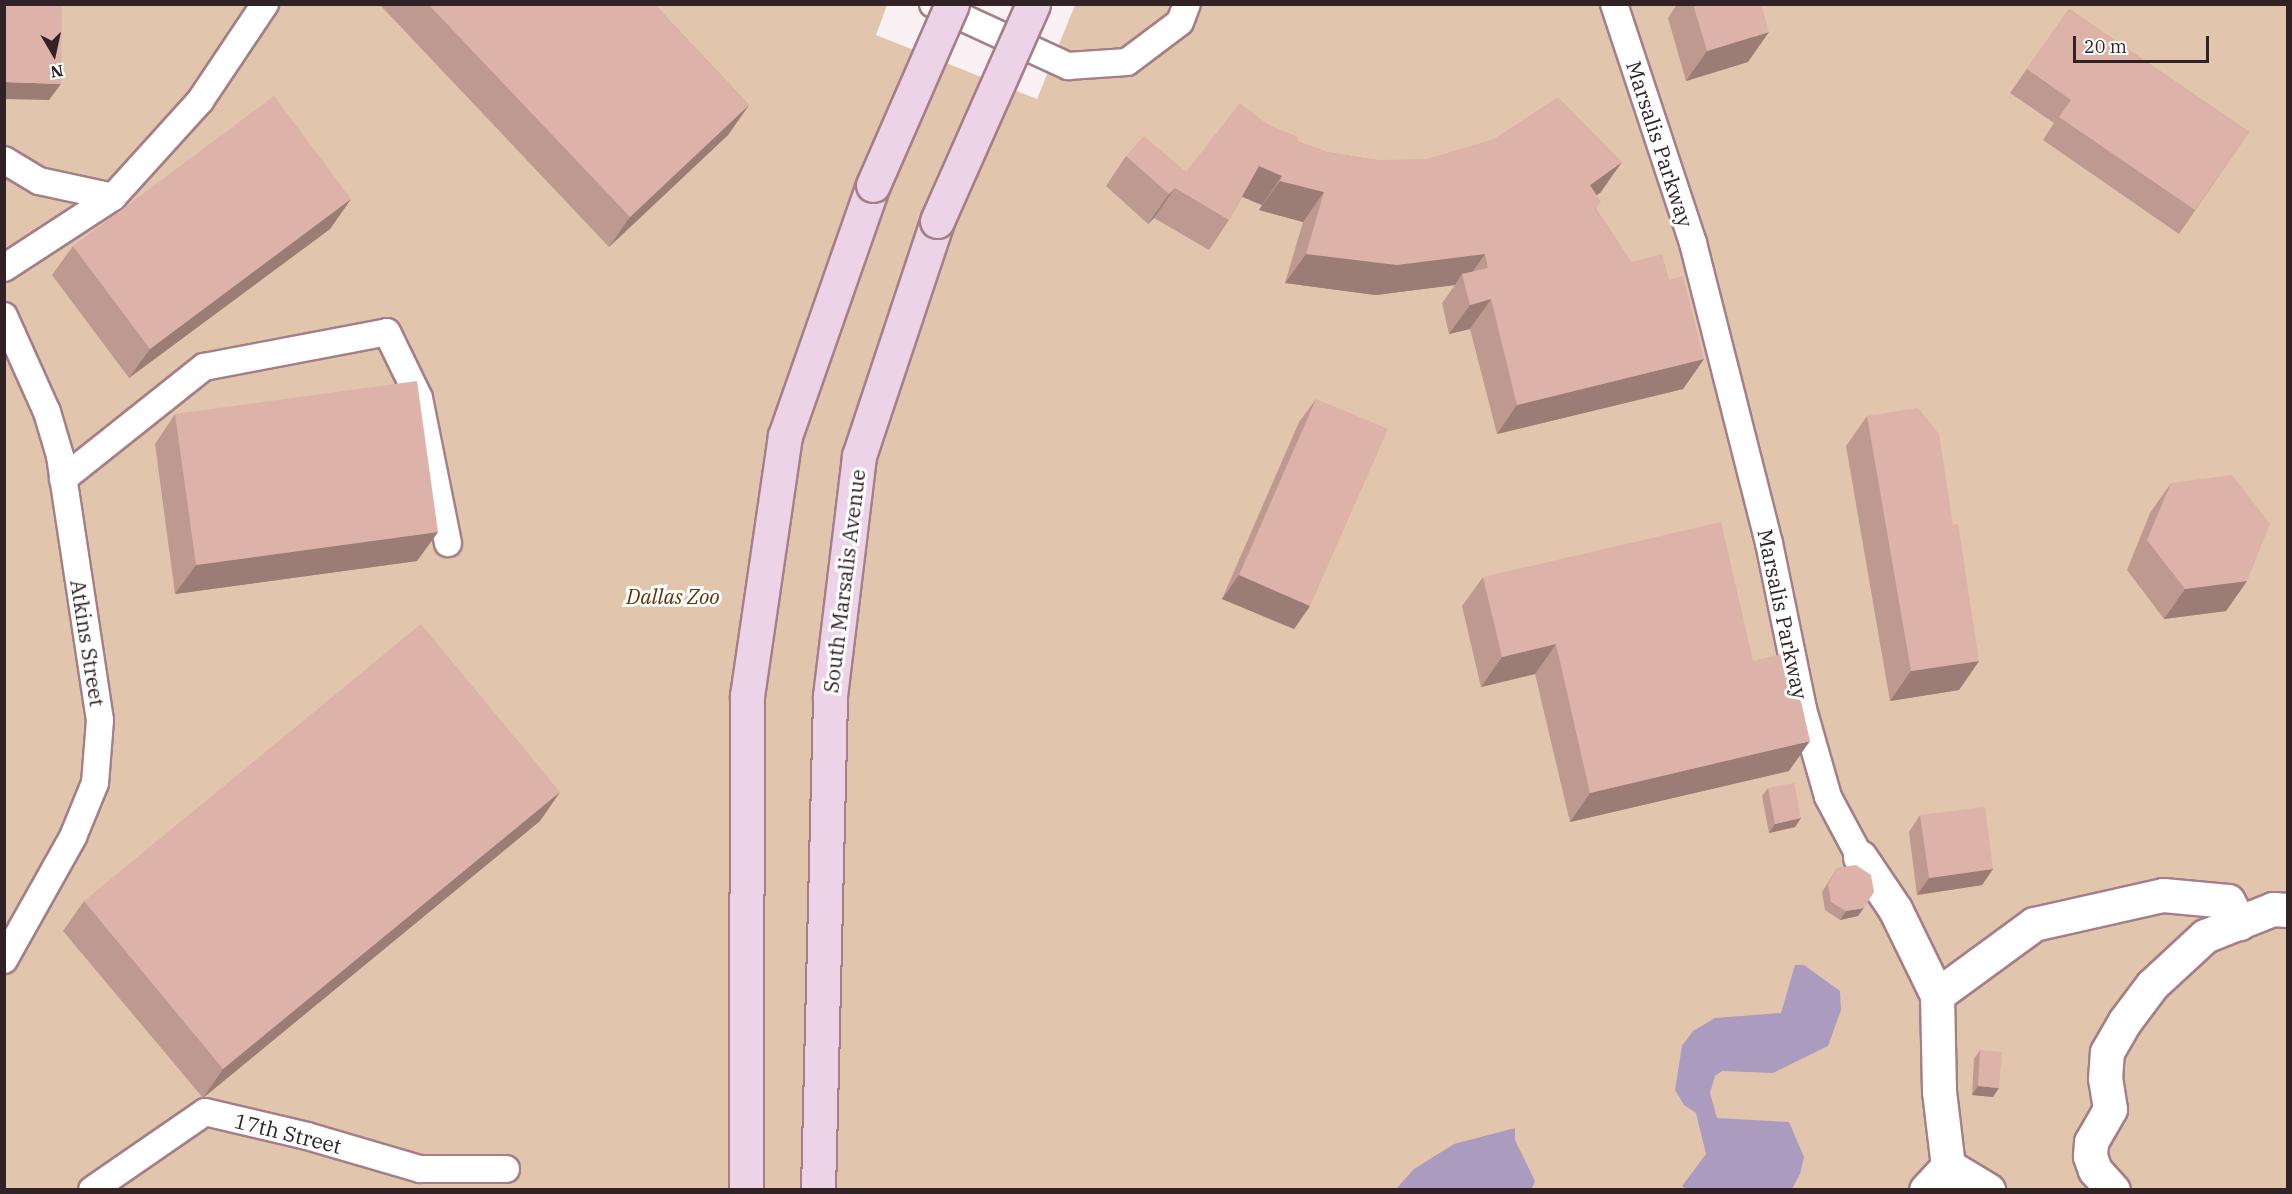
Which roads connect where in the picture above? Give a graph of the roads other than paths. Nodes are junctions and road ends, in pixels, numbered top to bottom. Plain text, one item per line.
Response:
1 (265, 4) edge
2 (933, 4) edge
3 (952, 4) edge
4 (1033, 4) edge
5 (1187, 4) edge
6 (1614, 4) edge
7 (4, 160) edge
8 (113, 197) junction
9 (4, 268) edge
10 (4, 316) edge
11 (63, 479) junction
12 (448, 543) dead end
13 (1860, 857) joint
14 (2288, 910) edge
15 (2239, 923) junction
16 (4, 960) edge
17 (1937, 995) junction
18 (1948, 1166) junction
19 (506, 1169) dead end
20 (92, 1190) edge
21 (746, 1190) edge
22 (818, 1190) edge
23 (1926, 1190) edge
24 (1988, 1190) edge
25 (2113, 1190) edge

1 - 8 lane
2 - 5 lane
3 - 21 main road, bridge
4 - 22 main road, South Marsalis Avenue, bridge
6 - 13 lane, Marsalis Parkway
7 - 8 lane
8 - 9 lane
10 - 11 lane, Atkins Street
11 - 12 lane
11 - 16 lane, Atkins Street
13 - 17 street, Marsalis Parkway
14 - 15 street
15 - 17 street
15 - 25 street
17 - 18 street, Marsalis Parkway
18 - 23 street
18 - 24 street
19 - 20 lane, 17th Street

